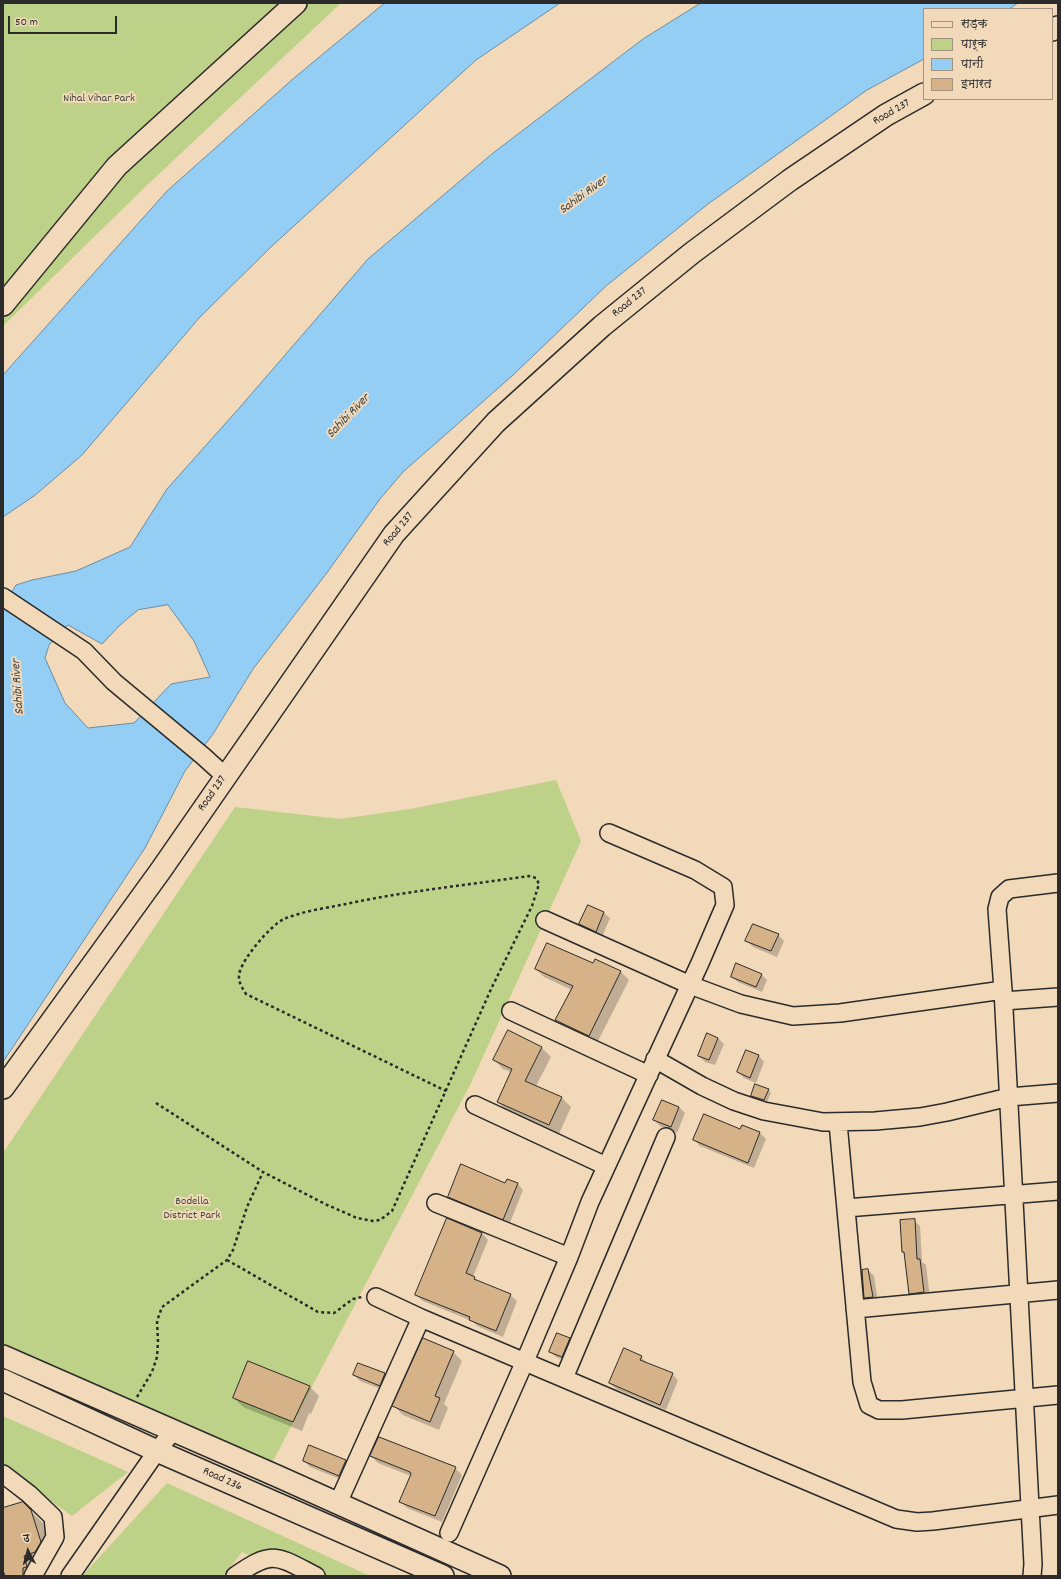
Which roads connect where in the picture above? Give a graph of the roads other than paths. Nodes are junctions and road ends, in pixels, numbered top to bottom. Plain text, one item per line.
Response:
1 (296, 3) edge
2 (923, 95) edge
3 (3, 304) edge
4 (3, 597) edge
5 (225, 776) junction
6 (609, 833) dead end
7 (1058, 883) edge
8 (545, 920) dead end
9 (690, 985) junction
10 (1004, 996) junction
11 (1058, 997) edge
12 (511, 1011) dead end
13 (655, 1059) junction
14 (649, 1075) junction
15 (3, 1088) edge
16 (1058, 1093) edge
17 (1009, 1097) junction
18 (475, 1104) dead end
19 (838, 1123) junction
20 (666, 1137) dead end
21 (606, 1166) junction
22 (1058, 1192) edge
23 (1014, 1195) junction
24 (436, 1203) dead end
25 (846, 1208) junction
26 (569, 1257) junction
27 (1058, 1290) edge
28 (1019, 1294) junction
29 (376, 1297) road end
30 (855, 1309) junction
31 (421, 1318) junction
32 (3, 1356) edge
33 (525, 1361) junction
34 (564, 1378) junction
35 (3, 1380) edge
36 (1058, 1395) edge
37 (1024, 1397) junction
38 (173, 1431) junction
39 (157, 1451) junction
40 (4, 1477) edge
41 (338, 1504) junction
42 (1058, 1505) edge
43 (1030, 1508) junction
44 (449, 1533) dead end
45 (33, 1576) edge
46 (70, 1576) edge
47 (235, 1576) edge
48 (316, 1576) edge
49 (443, 1576) edge
50 (500, 1576) edge
51 (1032, 1576) edge

1 - 3 street
2 - 5 street, Road 237
4 - 5 street
5 - 15 street, Road 237
6 - 9 street
7 - 10 street
8 - 9 street
9 - 10 street
9 - 13 street
10 - 11 street
10 - 17 street
12 - 14 street
13 - 14 street
13 - 19 street
14 - 21 street
16 - 17 street
17 - 19 street
17 - 23 street
18 - 21 street
19 - 25 street
20 - 34 street
21 - 26 street
22 - 23 street
23 - 25 street
23 - 28 street
24 - 26 street
25 - 30 street
26 - 33 street
27 - 28 street
28 - 30 street
28 - 37 street
29 - 31 street
30 - 37 street
31 - 33 street
31 - 41 street
32 - 38 street
33 - 34 street
33 - 44 street
34 - 43 street
35 - 39 street, Road 236
36 - 37 street
37 - 43 street
38 - 39 street
38 - 41 street
39 - 46 street
39 - 49 street, Road 236
40 - 45 street
41 - 50 street
42 - 43 street
43 - 51 street
47 - 48 street

